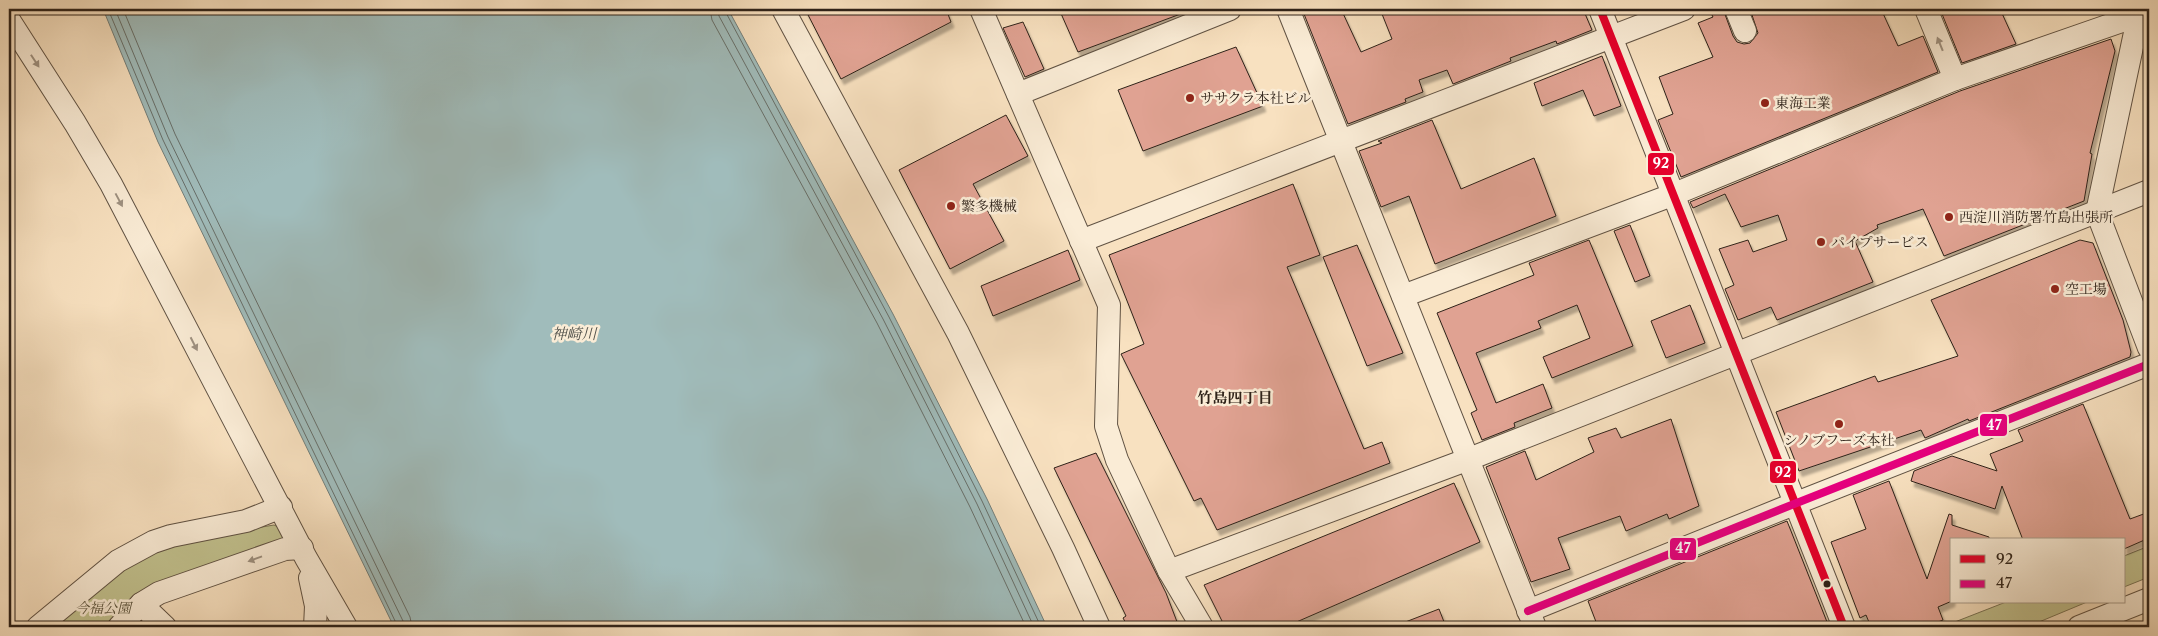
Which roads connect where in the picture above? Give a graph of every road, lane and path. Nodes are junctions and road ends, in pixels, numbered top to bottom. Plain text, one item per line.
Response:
1 (783, 9) edge
2 (981, 9) edge
3 (1230, 9) edge
4 (1288, 9) edge
5 (1600, 9) edge
6 (1684, 9) edge
7 (1736, 9) edge
8 (1926, 9) edge
9 (2139, 12) edge
10 (9, 20) edge
11 (1744, 31) dead end
12 (1610, 37) junction
13 (1955, 79) junction
14 (1018, 94) junction
15 (1342, 140) junction
16 (2149, 192) edge
17 (1672, 196) junction
18 (2097, 212) junction
19 (1081, 241) junction
20 (1403, 296) junction
21 (2149, 348) edge
22 (1735, 355) junction
23 (2149, 364) edge
24 (1468, 459) junction
25 (1794, 504) junction
26 (281, 507) junction
27 (304, 553) junction
28 (1169, 571) junction
29 (2149, 599) edge
30 (141, 604) junction
31 (1532, 619) edge
32 (2125, 619) edge
33 (345, 626) edge
34 (38, 627) edge
35 (119, 627) edge
36 (165, 627) edge
37 (314, 627) edge
38 (1099, 627) edge
39 (1202, 627) edge
40 (1844, 627) edge
41 (2079, 627) edge

1 - 38 street
2 - 14 street
3 - 14 street
4 - 15 street
5 - 12 street
6 - 12 street
7 - 11 street
13 -> 8 street
9 - 13 street
9 - 18 street
10 -> 26 street
12 - 15 street
12 - 17 street
13 - 17 street
14 - 19 street
15 - 19 street
15 - 20 street
16 - 18 street
17 - 20 street
17 - 22 street
18 - 21 street
18 - 22 street
19 - 28 street
20 - 24 street
22 - 24 street
22 - 25 street
23 - 25 street
24 - 28 street
24 - 31 street
25 - 31 street
25 - 40 street
26 - 27 street
26 - 34 street
27 -> 30 street
27 - 33 street
27 - 37 street
28 - 39 street
29 - 32 street
30 - 35 street
30 - 36 street
32 - 41 street

